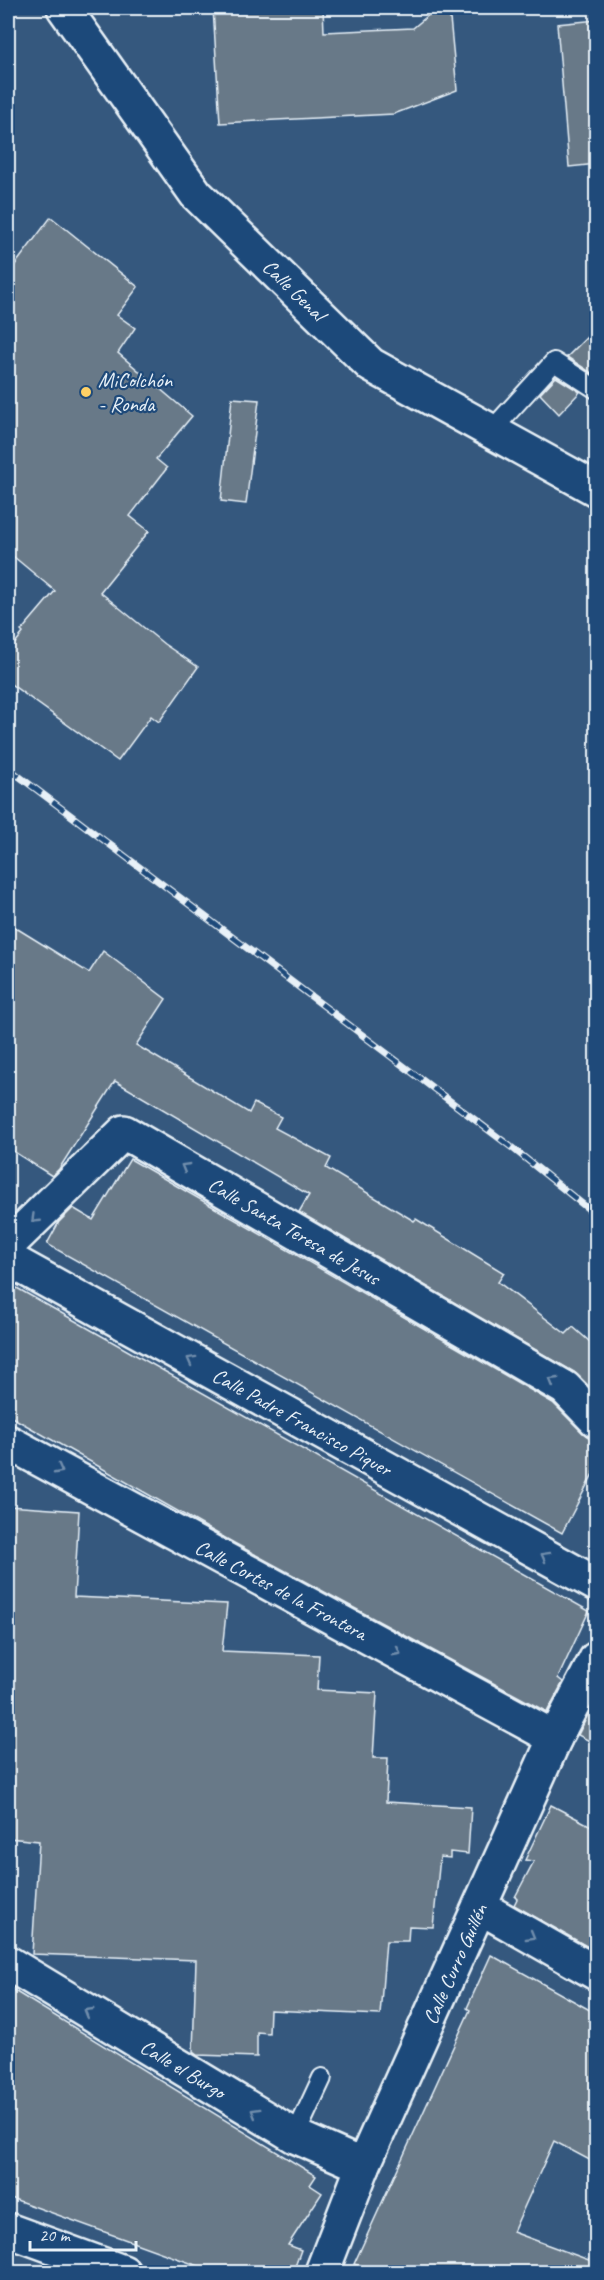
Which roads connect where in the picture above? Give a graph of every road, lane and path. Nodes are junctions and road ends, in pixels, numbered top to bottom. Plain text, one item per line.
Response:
1 (64, 8) edge
2 (597, 389) edge
3 (491, 431) junction
4 (597, 489) edge
5 (8, 1245) edge
6 (8, 1259) edge
7 (597, 1420) edge
8 (8, 1442) edge
9 (597, 1584) edge
10 (597, 1659) edge
11 (555, 1738) junction
12 (480, 1907) junction
13 (8, 1962) edge
14 (597, 1973) edge
15 (322, 2078) dead end
16 (295, 2136) junction
17 (363, 2166) junction
18 (8, 2230) edge
19 (123, 2272) edge
20 (322, 2272) edge

1 - 3 street, Calle Genal
2 - 3 lane
3 - 4 street, Calle Genal
7 -> 5 street, Calle Santa Teresa de Jesus
9 -> 6 street, Calle Padre Francisco Piquer
8 -> 11 street, Calle Cortes de la Frontera
10 - 11 street, Calle Curro Guillén
11 - 12 street, Calle Curro Guillén
12 -> 14 street
12 - 17 street, Calle Curro Guillén
16 -> 13 street, Calle el Burgo
15 - 16 lane
16 - 17 street, Calle el Burgo
17 - 20 street, Calle Curro Guillén
18 - 19 street

